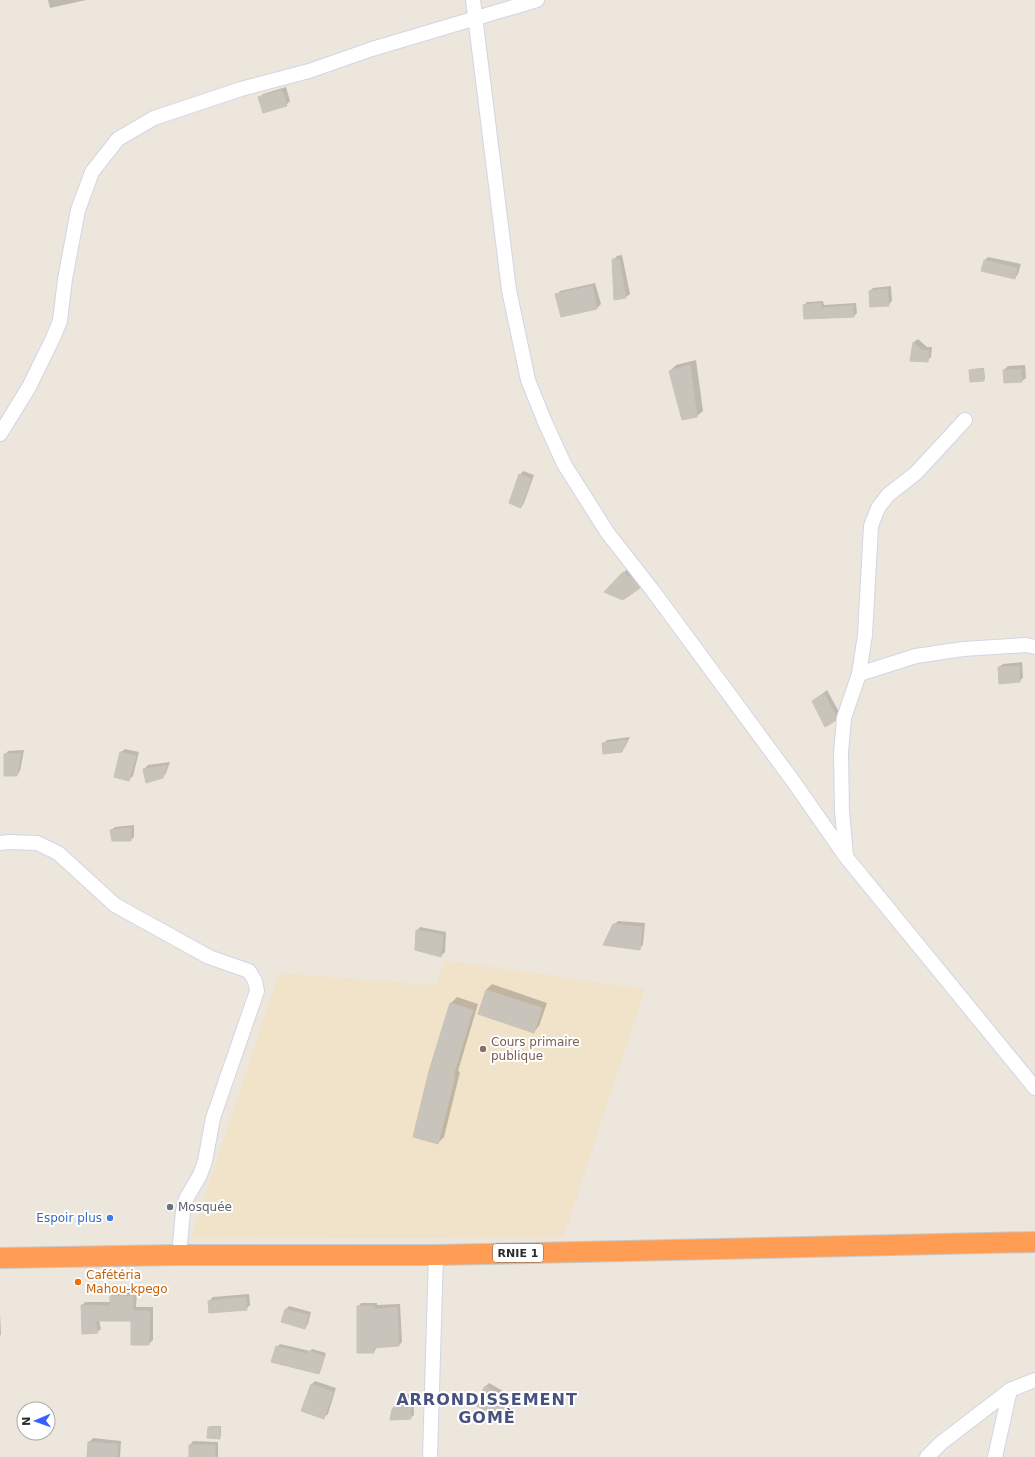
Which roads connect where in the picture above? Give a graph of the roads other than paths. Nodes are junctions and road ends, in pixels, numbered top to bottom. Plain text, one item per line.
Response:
1 (473, 0) edge
2 (537, 0) edge
3 (475, 18) junction
4 (965, 420) dead end
5 (0, 434) edge
6 (1035, 646) edge
7 (859, 674) junction
8 (0, 843) edge
9 (846, 857) junction
10 (1035, 1088) edge
11 (1035, 1242) edge
12 (179, 1255) junction
13 (436, 1255) junction
14 (0, 1258) edge
15 (1035, 1380) edge
16 (1010, 1390) junction
17 (430, 1457) edge
18 (927, 1457) edge
19 (995, 1457) edge

1 - 3 street
2 - 3 street
3 - 5 street
3 - 9 street
4 - 7 street
6 - 7 street
7 - 9 street
8 - 12 street
9 - 10 street
11 - 13 highway, RNIE 1
12 - 13 highway, RNIE 1
12 - 14 highway, RNIE 1
13 - 17 street
15 - 16 street
16 - 18 street
16 - 19 street

